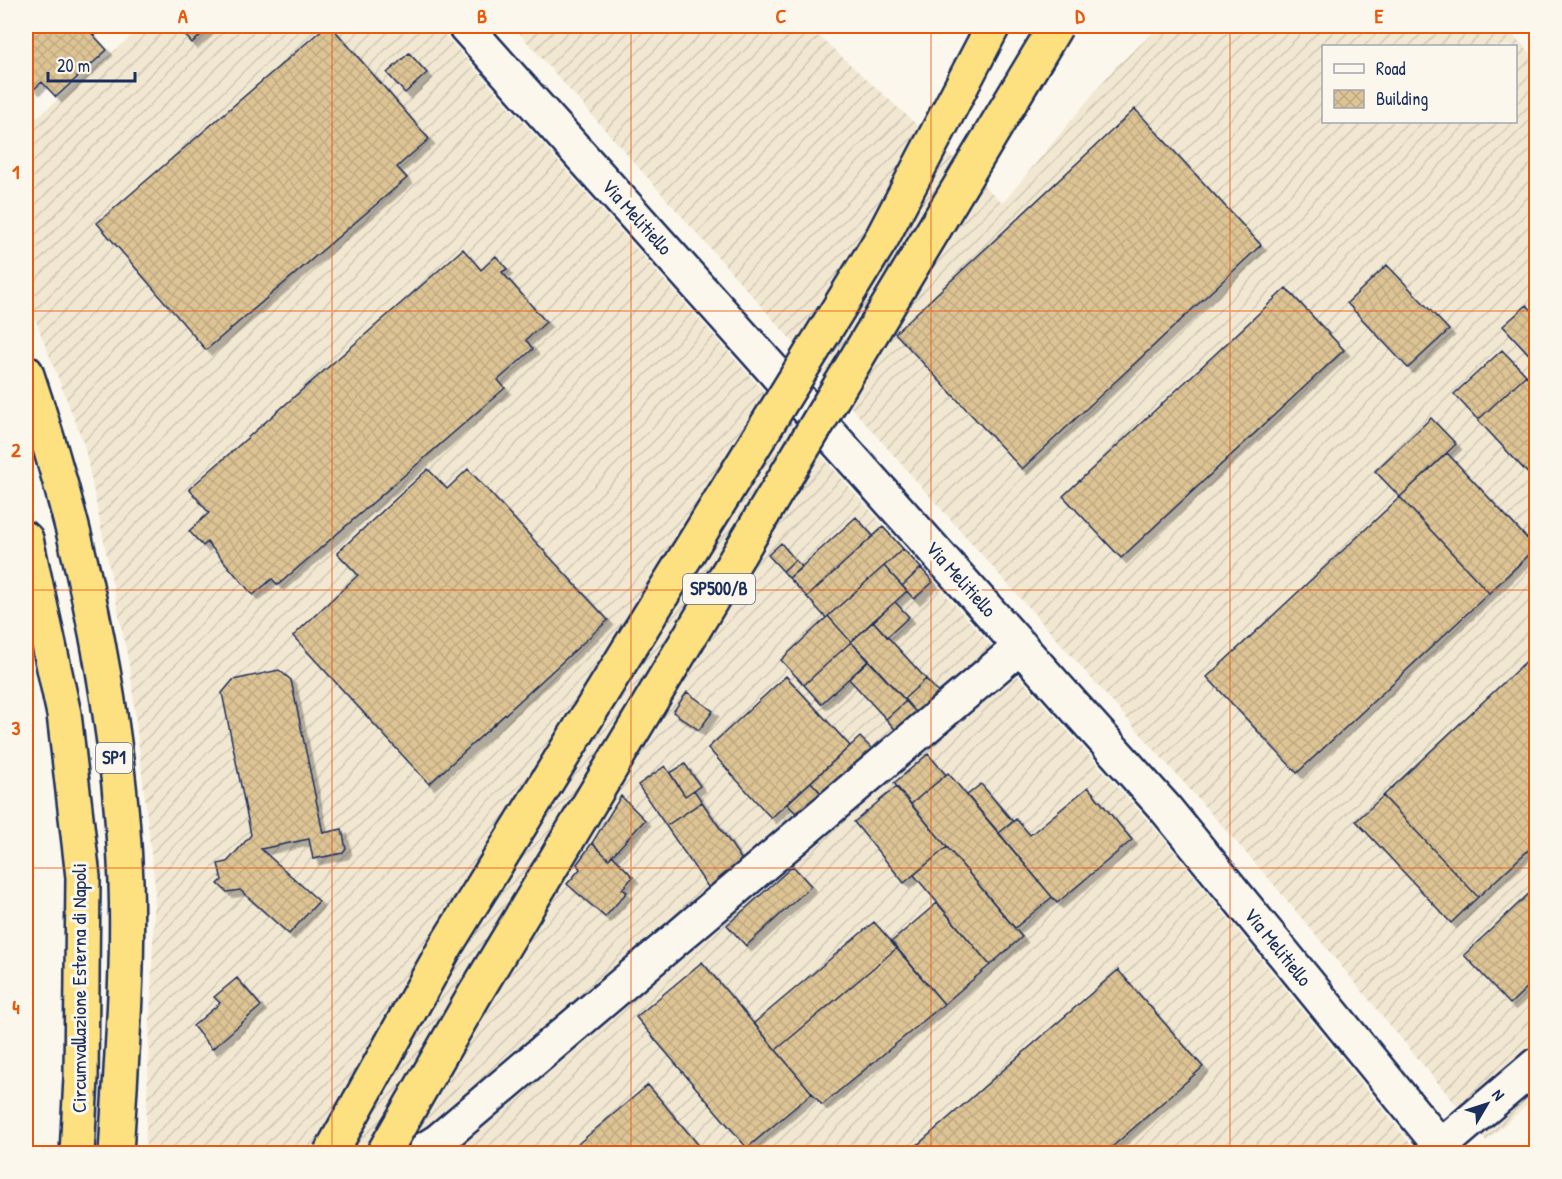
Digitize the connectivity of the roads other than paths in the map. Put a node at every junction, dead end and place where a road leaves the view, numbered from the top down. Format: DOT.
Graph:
graph roads {
  1 [pos="465,26"];
  2 [pos="993,26"];
  3 [pos="1056,26"];
  4 [pos="26,372"];
  5 [pos="26,539"];
  6 [pos="1021,646"];
  7 [pos="1536,1065"];
  8 [pos="1444,1150"];
  9 [pos="76,1154"];
  10 [pos="116,1154"];
  11 [pos="330,1154"];
  12 [pos="383,1154"];
  13 [pos="417,1154"];
  1 -- 6 [label="street, Via Melitiello"];
  2 -- 11 [label="highway, SP500/B, bridge"];
  3 -- 12 [label="highway, SP500/B, bridge"];
  4 -- 10 [label="highway, Circumvallazione Esterna di Napoli / SP1"];
  5 -- 9 [label="highway, Circumvallazione Esterna di Napoli / SP1"];
  6 -- 8 [label="street, Via Melitiello"];
  6 -- 13 [label="street"];
  7 -- 8 [label="street, Via Melitiello"];
}
